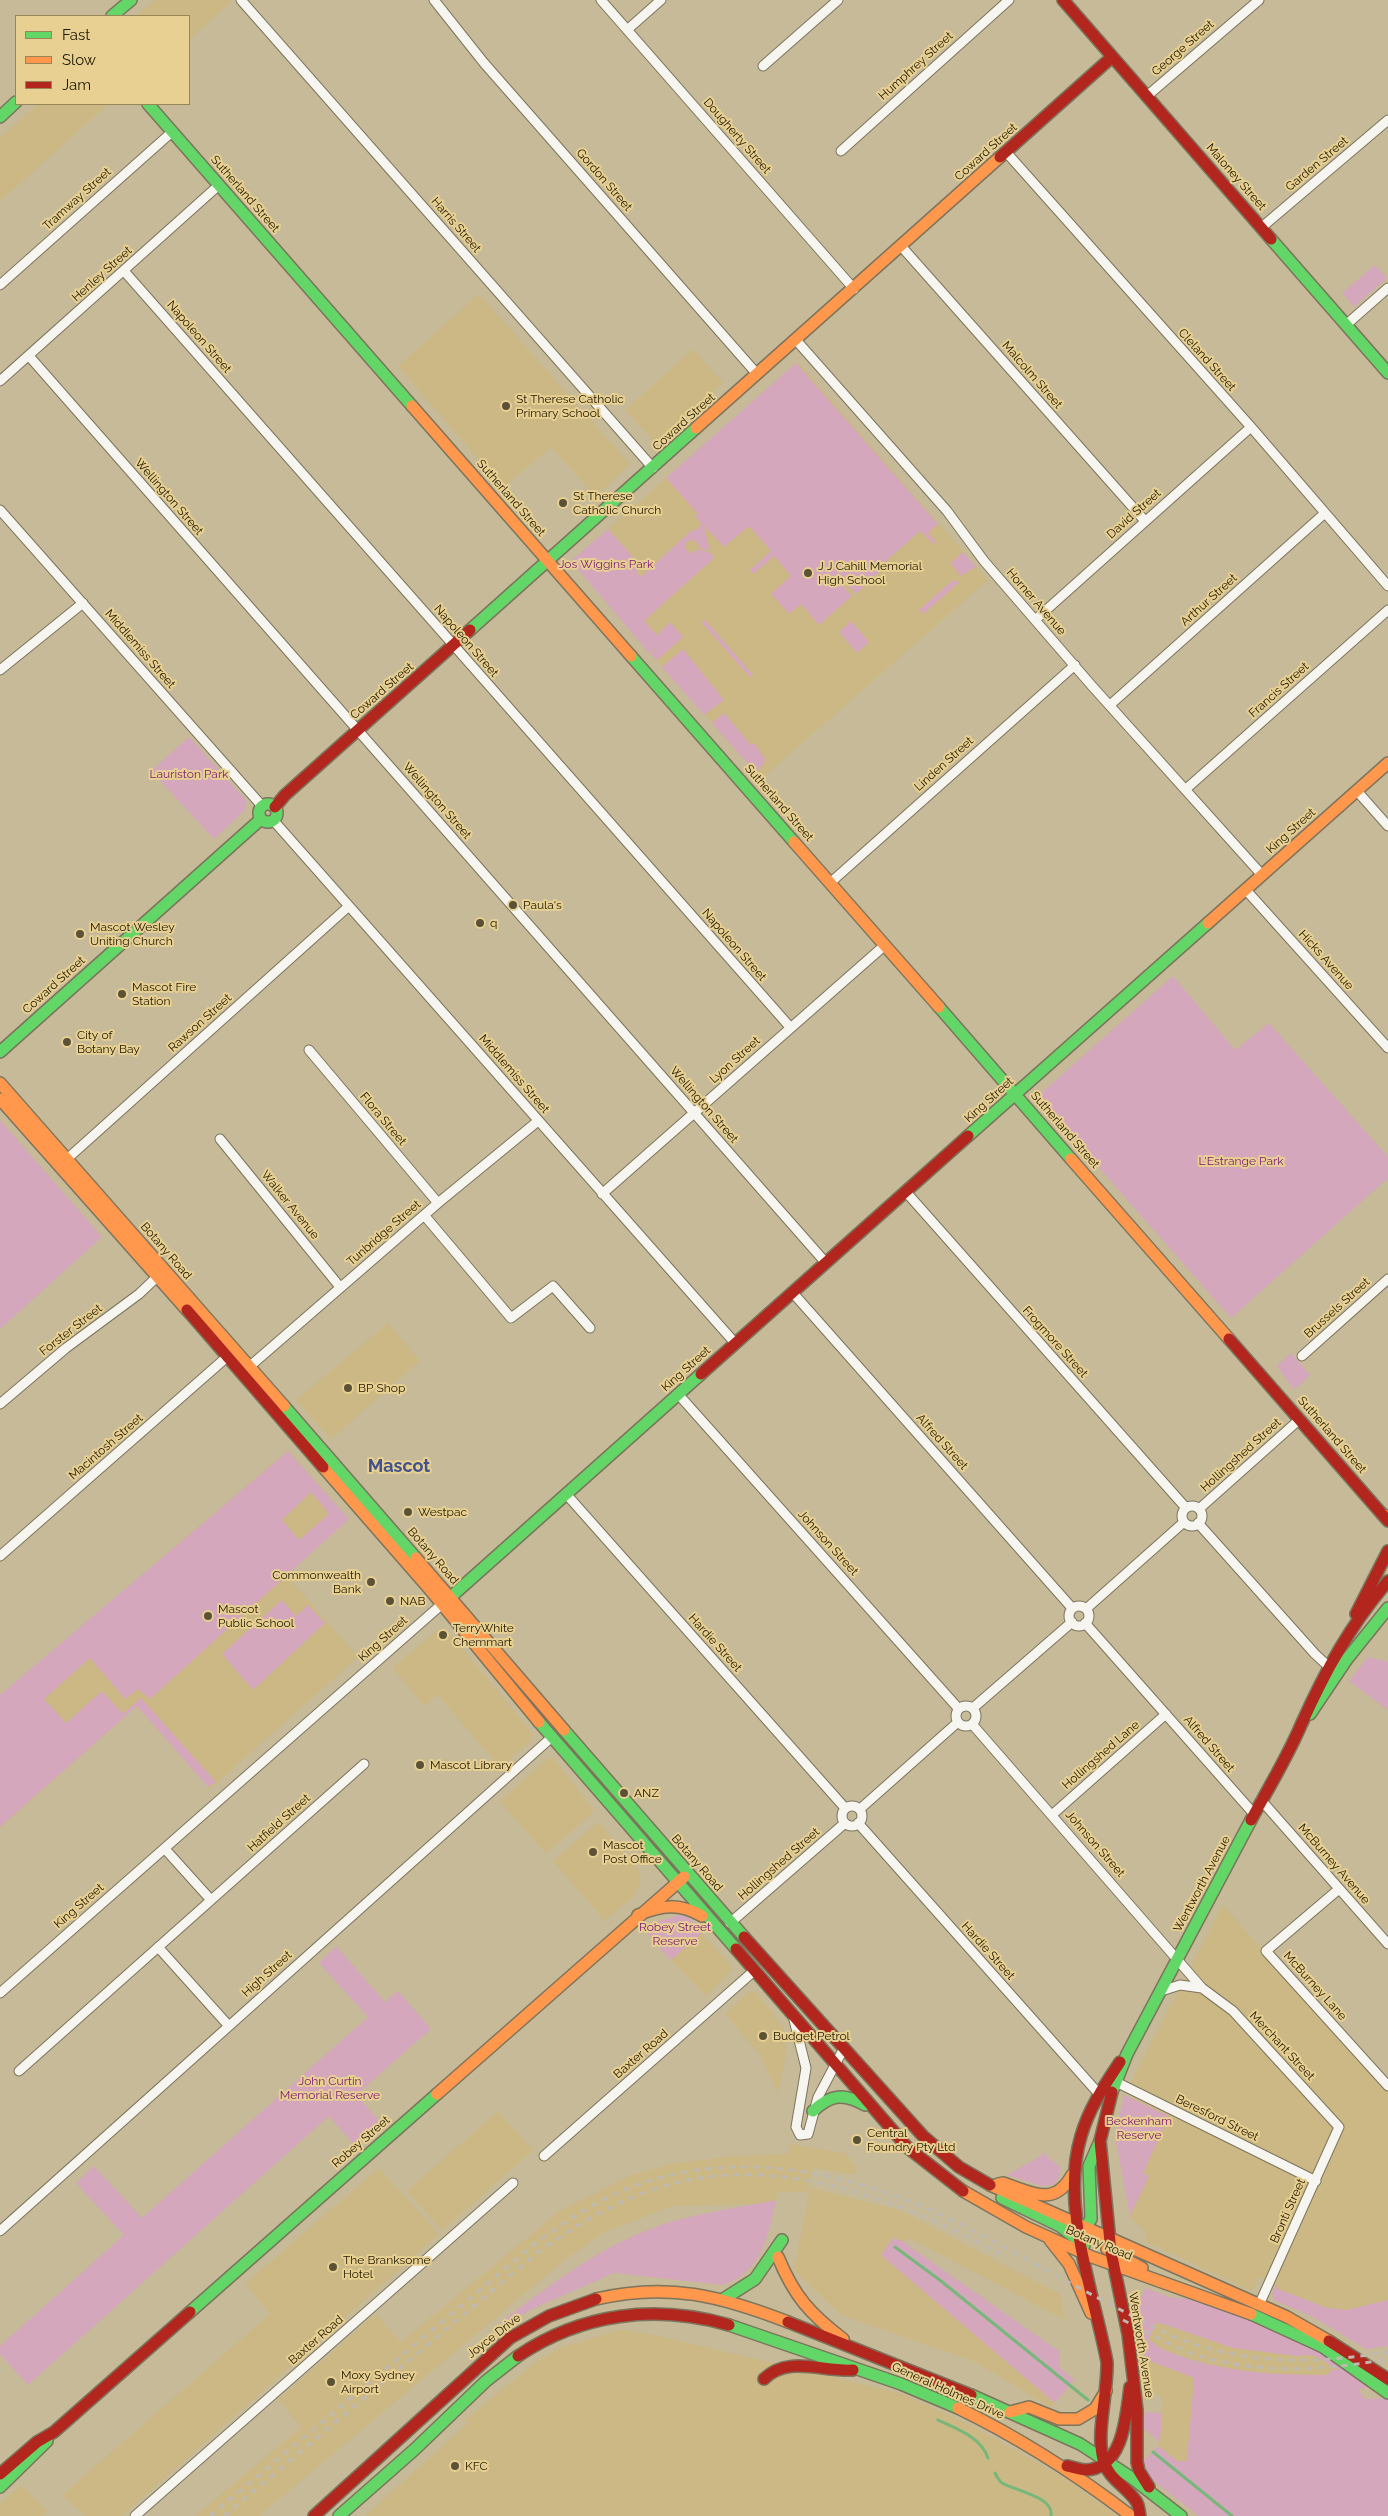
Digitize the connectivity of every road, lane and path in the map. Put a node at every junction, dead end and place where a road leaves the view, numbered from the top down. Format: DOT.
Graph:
graph roads {
  1 [pos="131,0"];
  2 [pos="241,0"];
  3 [pos="434,0"];
  4 [pos="601,0"];
  5 [pos="662,0"];
  6 [pos="838,0"];
  7 [pos="1009,0"];
  8 [pos="1259,0"];
  9 [pos="1066,1"];
  10 [pos="113,15"];
  11 [pos="627,30"];
  12 [pos="1112,57"];
  13 [pos="763,66"];
  14 [pos="1147,96"];
  15 [pos="15,103"];
  16 [pos="149,105"];
  17 [pos="0,117"];
  18 [pos="1388,120"];
  19 [pos="172,132"];
  20 [pos="841,151"];
  21 [pos="1006,152"];
  22 [pos="219,185"];
  23 [pos="1262,227"];
  24 [pos="902,246"];
  25 [pos="124,271"];
  26 [pos="0,286"];
  27 [pos="1388,288"];
  28 [pos="854,289"];
  29 [pos="1347,324"];
  30 [pos="796,340"];
  31 [pos="29,356"];
  32 [pos="1388,373"];
  33 [pos="757,374"];
  34 [pos="0,381"];
  35 [pos="1251,427"];
  36 [pos="653,468"];
  37 [pos="0,510"];
  38 [pos="1325,514"];
  39 [pos="1145,521"];
  40 [pos="548,561"];
  41 [pos="1388,586"];
  42 [pos="82,603"];
  43 [pos="1388,610"];
  44 [pos="1035,620"];
  45 [pos="454,646"];
  46 [pos="1075,665"];
  47 [pos="0,670"];
  48 [pos="1110,705"];
  49 [pos="358,730"];
  50 [pos="1388,763"];
  51 [pos="1186,789"];
  52 [pos="1357,791"];
  53 [pos="262,806"];
  54 [pos="275,808"];
  55 [pos="261,819"];
  56 [pos="274,820"];
  57 [pos="1388,826"];
  58 [pos="1262,875"];
  59 [pos="830,882"];
  60 [pos="1246,890"];
  61 [pos="349,906"];
  62 [pos="885,946"];
  63 [pos="790,1027"];
  64 [pos="1388,1048"];
  65 [pos="309,1050"];
  66 [pos="0,1052"];
  67 [pos="0,1083"];
  68 [pos="1016,1094"];
  69 [pos="0,1099"];
  70 [pos="694,1113"];
  71 [pos="538,1121"];
  72 [pos="220,1139"];
  73 [pos="67,1159"];
  74 [pos="906,1192"];
  75 [pos="602,1194"];
  76 [pos="438,1203"];
  77 [pos="424,1215"];
  78 [pos="826,1263"];
  79 [pos="158,1276"];
  80 [pos="1388,1279"];
  81 [pos="340,1288"];
  82 [pos="793,1293"];
  83 [pos="590,1328"];
  84 [pos="735,1344"];
  85 [pos="228,1356"];
  86 [pos="1302,1356"];
  87 [pos="249,1367"];
  88 [pos="678,1394"];
  89 [pos="0,1404"];
  90 [pos="1300,1419"];
  91 [pos="567,1495"];
  92 [pos="1186,1508"];
  93 [pos="1199,1510"];
  94 [pos="1386,1517"];
  95 [pos="1184,1522"];
  96 [pos="1198,1523"];
  97 [pos="1388,1551"];
  98 [pos="0,1556"];
  99 [pos="1388,1581"];
  100 [pos="451,1597"];
  101 [pos="442,1606"];
  102 [pos="1072,1608"];
  103 [pos="1388,1608"];
  104 [pos="1086,1609"];
  105 [pos="1072,1622"];
  106 [pos="1085,1623"];
  107 [pos="1348,1633"];
  108 [pos="1328,1666"];
  109 [pos="958,1708"];
  110 [pos="973,1708"];
  111 [pos="1166,1714"];
  112 [pos="958,1722"];
  113 [pos="972,1724"];
  114 [pos="1301,1726"];
  115 [pos="552,1737"];
  116 [pos="364,1764"];
  117 [pos="1261,1800"];
  118 [pos="845,1808"];
  119 [pos="860,1809"];
  120 [pos="1053,1814"];
  121 [pos="1254,1814"];
  122 [pos="844,1823"];
  123 [pos="858,1824"];
  124 [pos="166,1849"];
  125 [pos="687,1874"];
  126 [pos="677,1883"];
  127 [pos="1339,1889"];
  128 [pos="211,1900"];
  129 [pos="638,1915"];
  130 [pos="730,1923"];
  131 [pos="720,1930"];
  132 [pos="1388,1944"];
  133 [pos="158,1947"];
  134 [pos="1178,1959"];
  135 [pos="755,1970"];
  136 [pos="1202,1988"];
  137 [pos="1161,1991"];
  138 [pos="0,1994"];
  139 [pos="792,2015"];
  140 [pos="228,2026"];
  141 [pos="844,2048"];
  142 [pos="835,2064"];
  143 [pos="19,2071"];
  144 [pos="1112,2080"];
  145 [pos="1388,2086"];
  146 [pos="1099,2094"];
  147 [pos="871,2108"];
  148 [pos="813,2111"];
  149 [pos="1339,2127"];
  150 [pos="1100,2141"];
  151 [pos="544,2156"];
  152 [pos="1073,2173"];
  153 [pos="1316,2181"];
  154 [pos="514,2183"];
  155 [pos="986,2183"];
  156 [pos="1036,2230"];
  157 [pos="0,2231"];
  158 [pos="1049,2236"];
  159 [pos="1081,2236"];
  160 [pos="1110,2238"];
  161 [pos="782,2240"];
  162 [pos="1111,2252"];
  163 [pos="778,2257"];
  164 [pos="1096,2258"];
  165 [pos="1114,2266"];
  166 [pos="1174,2287"];
  167 [pos="1120,2298"];
  168 [pos="722,2300"];
  169 [pos="740,2305"];
  170 [pos="1259,2305"];
  171 [pos="1102,2338"];
  172 [pos="856,2348"];
  173 [pos="859,2370"];
  174 [pos="1132,2374"];
  175 [pos="764,2379"];
  176 [pos="1388,2379"];
  177 [pos="1108,2384"];
  178 [pos="1388,2393"];
  179 [pos="1010,2412"];
  180 [pos="54,2432"];
  181 [pos="1105,2462"];
  182 [pos="1057,2463"];
  183 [pos="0,2474"];
  184 [pos="0,2487"];
  185 [pos="1151,2491"];
  186 [pos="135,2516"];
  187 [pos="314,2516"];
  188 [pos="340,2516"];
  189 [pos="1131,2516"];
  190 [pos="1140,2516"];
  191 [pos="1181,2516"];
  1 -- 10 [label="main road"];
  2 -- 36 [label="street, Harris Street"];
  3 -- 33 [label="street, Gordon Street"];
  4 -- 11 [label="street, Dougherty Street"];
  5 -- 11 [label="street"];
  6 -- 13 [label="street"];
  7 -- 20 [label="street, Humphrey Street"];
  8 -- 14 [label="street, George Street"];
  9 -- 12 [label="main road, Maloney Street"];
  11 -- 28 [label="street, Dougherty Street"];
  12 -- 14 [label="main road, Maloney Street"];
  12 -- 21 [label="main road, Coward Street"];
  14 -- 23 [label="main road, Maloney Street"];
  15 -- 17 [label="main road"];
  16 -- 19 [label="main road, Sutherland Street"];
  18 -- 23 [label="street, Garden Street"];
  19 -- 22 [label="main road, Sutherland Street"];
  19 -- 26 [label="street, Tramway Street"];
  21 -- 24 [label="main road, Coward Street"];
  21 -- 35 [label="street, Cleland Street"];
  22 -- 25 [label="street, Henley Street"];
  22 -- 40 [label="main road, Sutherland Street"];
  23 -- 29 [label="main road, Maloney Street"];
  24 -- 28 [label="main road, Coward Street"];
  24 -- 39 [label="street, Malcolm Street"];
  25 -- 31 [label="street, Henley Street"];
  25 -- 45 [label="street, Napoleon Street"];
  27 -- 29 [label="street"];
  28 -- 30 [label="main road, Coward Street"];
  29 -- 32 [label="main road, Maloney Street"];
  30 -- 33 [label="main road, Coward Street"];
  30 -- 44 [label="street, Horner Avenue"];
  31 -- 34 [label="street, Henley Street"];
  31 -- 49 [label="street, Wellington Street"];
  33 -- 36 [label="main road, Coward Street"];
  35 -- 38 [label="street, Cleland Street"];
  35 -- 39 [label="street, David Street"];
  36 -- 40 [label="main road, Coward Street"];
  37 -- 42 [label="street, Middlemiss Street"];
  38 -- 41 [label="street, Cleland Street"];
  38 -- 48 [label="street, Arthur Street"];
  39 -- 44 [label="street, David Street"];
  40 -- 45 [label="main road, Coward Street"];
  40 -- 59 [label="main road, Sutherland Street"];
  42 -- 47 [label="street"];
  42 -- 53 [label="street, Middlemiss Street"];
  43 -- 51 [label="street, Francis Street"];
  44 -- 46 [label="street, Horner Avenue"];
  45 -- 49 [label="main road, Coward Street"];
  45 -- 63 [label="street, Napoleon Street"];
  46 -- 48 [label="street, Horner Avenue"];
  46 -- 59 [label="street, Linden Street"];
  48 -- 51 [label="street, Horner Avenue"];
  49 -- 54 [label="main road, Coward Street"];
  49 -- 70 [label="street, Wellington Street"];
  50 -- 52 [label="main road, King Street"];
  51 -- 58 [label="street, Horner Avenue"];
  52 -- 57 [label="street"];
  52 -- 58 [label="main road, King Street"];
  53 -- 54 [label="main road"];
  53 -- 55 [label="main road"];
  54 -- 56 [label="main road"];
  55 -- 56 [label="main road"];
  55 -- 66 [label="main road, Coward Street"];
  56 -- 61 [label="street, Middlemiss Street"];
  58 -- 60 [label="main road, King Street"];
  59 -- 62 [label="main road, Sutherland Street"];
  60 -- 64 [label="street, Hicks Avenue"];
  60 -- 68 [label="main road, King Street"];
  61 -- 71 [label="street, Middlemiss Street"];
  61 -- 73 [label="street, Rawson Street"];
  62 -- 63 [label="street, Lyon Street"];
  62 -- 68 [label="main road, Sutherland Street"];
  63 -- 70 [label="street, Lyon Street"];
  65 -- 76 [label="street, Flora Street"];
  67 -- 73 [label="main road, Botany Road"];
  68 -- 74 [label="main road, King Street"];
  68 -- 90 [label="main road, Sutherland Street"];
  69 -- 79 [label="main road, Botany Road"];
  70 -- 75 [label="street, Lyon Street"];
  70 -- 78 [label="street, Wellington Street"];
  71 -- 75 [label="street, Middlemiss Street"];
  71 -- 76 [label="street, Tunbridge Street"];
  72 -- 81 [label="street, Walker Avenue"];
  73 -- 87 [label="main road, Botany Road"];
  74 -- 78 [label="main road, King Street"];
  74 -- 92 [label="street, Frogmore Street"];
  75 -- 84 [label="street, Middlemiss Street"];
  76 -- 77 [label="street, Tunbridge Street"];
  77 -- 81 [label="street, Tunbridge Street"];
  77 -- 83 [label="street"];
  78 -- 82 [label="main road, King Street"];
  79 -- 85 [label="main road, Botany Road"];
  79 -- 89 [label="street, Forster Street"];
  80 -- 86 [label="street, Brussels Street"];
  81 -- 87 [label="street, Tunbridge Street"];
  82 -- 84 [label="main road, King Street"];
  82 -- 102 [label="street, Alfred Street"];
  84 -- 88 [label="main road, King Street"];
  85 -- 98 [label="street, Macintosh Street"];
  85 -- 101 [label="main road, Botany Road"];
  87 -- 100 [label="main road, Botany Road"];
  88 -- 91 [label="main road, King Street"];
  88 -- 109 [label="street, Johnson Street"];
  90 -- 93 [label="street, Hollingshed Street"];
  90 -- 94 [label="main road, Sutherland Street"];
  91 -- 100 [label="main road, King Street"];
  91 -- 118 [label="street, Hardie Street"];
  92 -- 93 [label="street"];
  92 -- 95 [label="street"];
  93 -- 96 [label="street"];
  95 -- 96 [label="street"];
  95 -- 104 [label="street"];
  96 -- 108 [label="street"];
  97 -- 107 [label="main road"];
  99 -- 107 [label="main road, Wentworth Avenue"];
  100 -- 101 [label="main road, King Street"];
  100 -- 125 [label="main road, Botany Road"];
  101 -- 115 [label="main road, Botany Road"];
  101 -- 124 [label="street, King Street"];
  102 -- 104 [label="street"];
  102 -- 105 [label="street"];
  103 -- 114 [label="main road, Wentworth Avenue"];
  104 -- 106 [label="street"];
  105 -- 106 [label="street"];
  105 -- 110 [label="street"];
  106 -- 111 [label="street, Alfred Street"];
  107 -- 108 [label="main road, Wentworth Avenue"];
  108 -- 114 [label="main road, Wentworth Avenue"];
  109 -- 110 [label="street"];
  109 -- 112 [label="street"];
  110 -- 113 [label="street"];
  111 -- 120 [label="street, Hollingshed Lane"];
  111 -- 121 [label="street, Alfred Street"];
  112 -- 113 [label="street"];
  112 -- 119 [label="street"];
  113 -- 120 [label="street, Johnson Street"];
  114 -- 117 [label="main road, Wentworth Avenue"];
  115 -- 126 [label="main road, Botany Road"];
  115 -- 140 [label="street, High Street"];
  116 -- 128 [label="street, Hatfield Street"];
  117 -- 121 [label="main road, Wentworth Avenue"];
  117 -- 127 [label="street, McBurney Avenue"];
  118 -- 119 [label="street"];
  118 -- 122 [label="street"];
  119 -- 123 [label="street"];
  120 -- 134 [label="street, Johnson Street"];
  121 -- 134 [label="main road, Wentworth Avenue"];
  122 -- 123 [label="street"];
  122 -- 130 [label="street, Hollingshed Street"];
  123 -- 146 [label="street, Hardie Street"];
  124 -- 128 [label="street"];
  124 -- 138 [label="street, King Street"];
  125 -- 126 [label="main road, Robey Street"];
  125 -- 130 [label="main road, Botany Road"];
  126 -- 129 [label="main road, Robey Street"];
  126 -- 131 [label="main road, Botany Road"];
  127 -- 132 [label="street, McBurney Avenue"];
  127 -- 145 [label="street, McBurney Lane"];
  128 -- 133 [label="street, Hatfield Street"];
  129 -- 131 [label="main road"];
  129 -- 180 [label="main road, Robey Street"];
  130 -- 141 [label="main road, Botany Road"];
  131 -- 135 [label="main road, Botany Road"];
  133 -- 140 [label="street"];
  133 -- 143 [label="street, Hatfield Street"];
  134 -- 136 [label="street, Merchant Street"];
  134 -- 137 [label="main road, Wentworth Avenue"];
  135 -- 139 [label="main road, Botany Road"];
  135 -- 151 [label="street, Baxter Road"];
  136 -- 137 [label="street"];
  136 -- 149 [label="street, Merchant Street"];
  137 -- 144 [label="main road, Wentworth Avenue"];
  139 -- 142 [label="main road, Botany Road"];
  139 -- 148 [label="street"];
  140 -- 157 [label="street, High Street"];
  141 -- 142 [label="street"];
  141 -- 155 [label="main road, Botany Road"];
  142 -- 147 [label="main road, Botany Road"];
  142 -- 148 [label="street"];
  144 -- 146 [label="main road, Wentworth Avenue"];
  144 -- 150 [label="main road, Wentworth Avenue"];
  144 -- 153 [label="street, Beresford Street"];
  146 -- 152 [label="main road, Wentworth Avenue"];
  147 -- 148 [label="main road"];
  147 -- 156 [label="main road, Botany Road"];
  149 -- 153 [label="street, Bronti Street"];
  150 -- 159 [label="main road"];
  150 -- 160 [label="main road, Wentworth Avenue"];
  152 -- 155 [label="main road"];
  152 -- 159 [label="main road, Wentworth Avenue"];
  153 -- 170 [label="street, Bronti Street"];
  154 -- 186 [label="street, Baxter Road"];
  155 -- 159 [label="main road, Botany Road"];
  156 -- 158 [label="main road, Botany Road"];
  156 -- 171 [label="main road"];
  158 -- 159 [label="main road, Botany Road"];
  158 -- 159 [label="main road"];
  159 -- 160 [label="main road, Botany Road"];
  159 -- 162 [label="main road"];
  159 -- 164 [label="main road, Botany Road"];
  159 -- 171 [label="main road, Wentworth Avenue"];
  160 -- 162 [label="main road, Wentworth Avenue"];
  160 -- 170 [label="main road, Botany Road"];
  161 -- 168 [label="main road"];
  162 -- 165 [label="main road, Wentworth Avenue"];
  162 -- 166 [label="main road"];
  163 -- 172 [label="main road"];
  164 -- 165 [label="main road, Botany Road"];
  164 -- 167 [label="main road"];
  165 -- 166 [label="main road, Botany Road"];
  165 -- 167 [label="main road, Wentworth Avenue"];
  166 -- 178 [label="main road, Botany Road"];
  167 -- 174 [label="main road, Wentworth Avenue"];
  168 -- 169 [label="main road, Joyce Drive"];
  168 -- 187 [label="main road, Joyce Drive"];
  169 -- 172 [label="main road, General Holmes Drive"];
  170 -- 176 [label="main road, Botany Road"];
  171 -- 177 [label="main road, Wentworth Avenue"];
  172 -- 179 [label="main road, General Holmes Drive"];
  173 -- 175 [label="main road"];
  173 -- 182 [label="main road, General Holmes Drive"];
  173 -- 188 [label="main road, General Holmes Drive"];
  174 -- 181 [label="main road"];
  174 -- 185 [label="main road, Wentworth Avenue"];
  177 -- 179 [label="main road"];
  177 -- 181 [label="main road, Wentworth Avenue"];
  179 -- 181 [label="main road, General Holmes Drive"];
  180 -- 183 [label="main road, Robey Street"];
  180 -- 184 [label="main road, Robey Street"];
  181 -- 182 [label="main road"];
  181 -- 185 [label="main road, General Holmes Drive"];
  181 -- 190 [label="main road, General Holmes Drive"];
  182 -- 189 [label="main road, General Holmes Drive"];
  185 -- 191 [label="main road, General Holmes Drive"];
}
